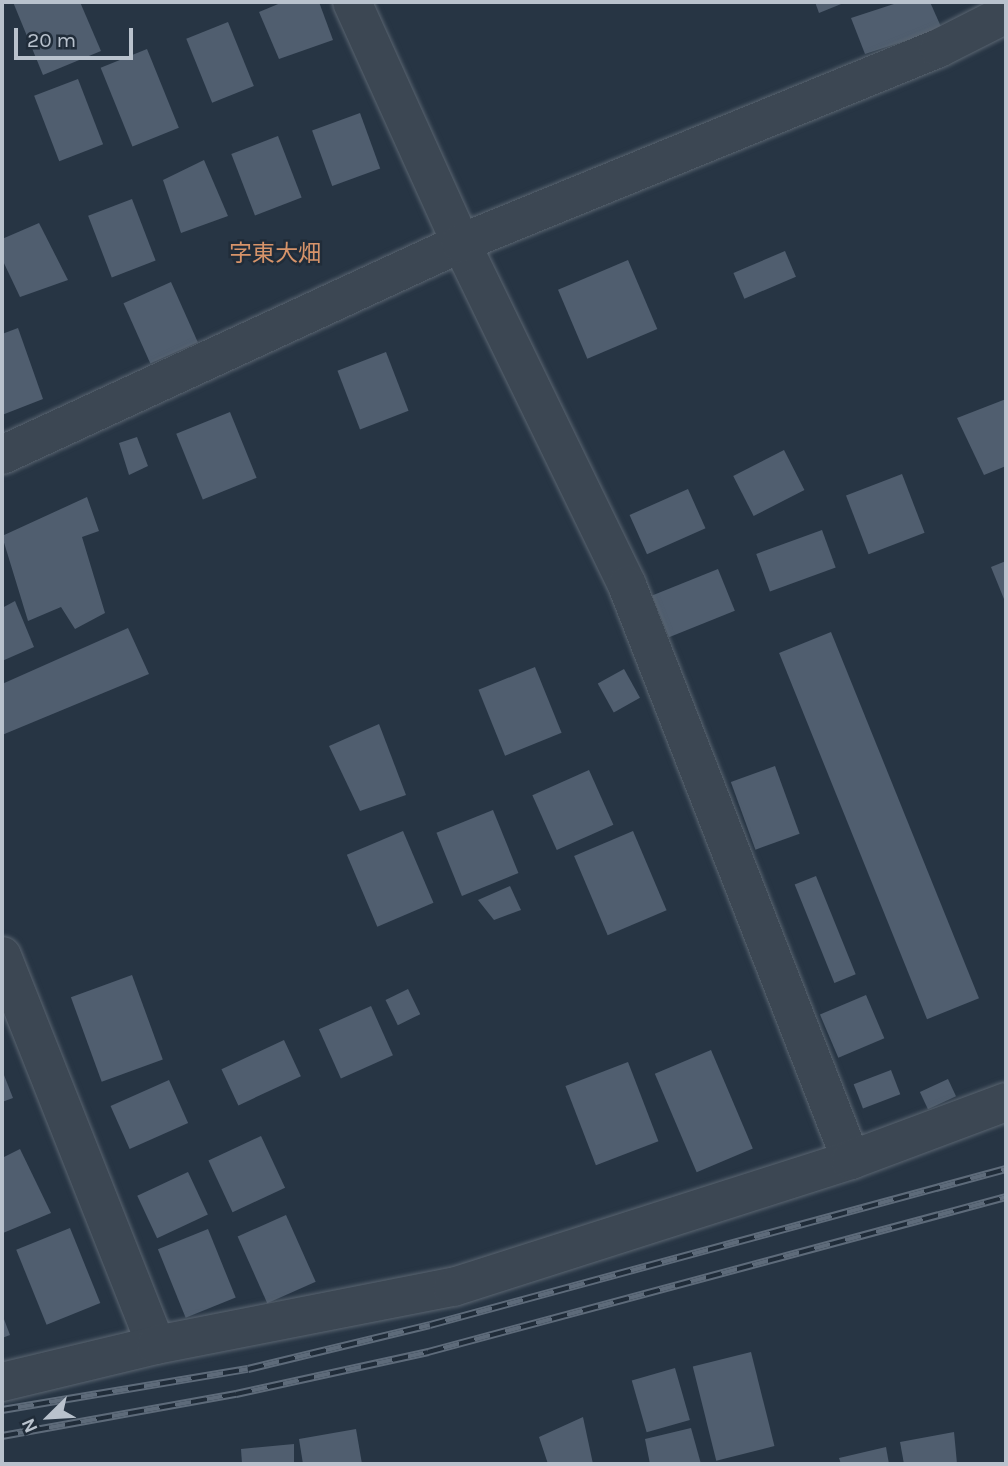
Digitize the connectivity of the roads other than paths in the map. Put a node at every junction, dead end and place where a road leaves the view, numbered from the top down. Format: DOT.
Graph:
graph roads {
  1 [pos="352,2"];
  2 [pos="1006,14"];
  3 [pos="461,243"];
  4 [pos="2,455"];
  5 [pos="2,956"];
  6 [pos="1006,1102"];
  7 [pos="851,1160"];
  8 [pos="156,1345"];
  9 [pos="2,1382"];
  1 -- 3 [label="street"];
  2 -- 3 [label="street"];
  3 -- 4 [label="street"];
  3 -- 7 [label="street"];
  5 -- 8 [label="street"];
  6 -- 7 [label="street"];
  7 -- 8 [label="street"];
  8 -- 9 [label="street"];
}
